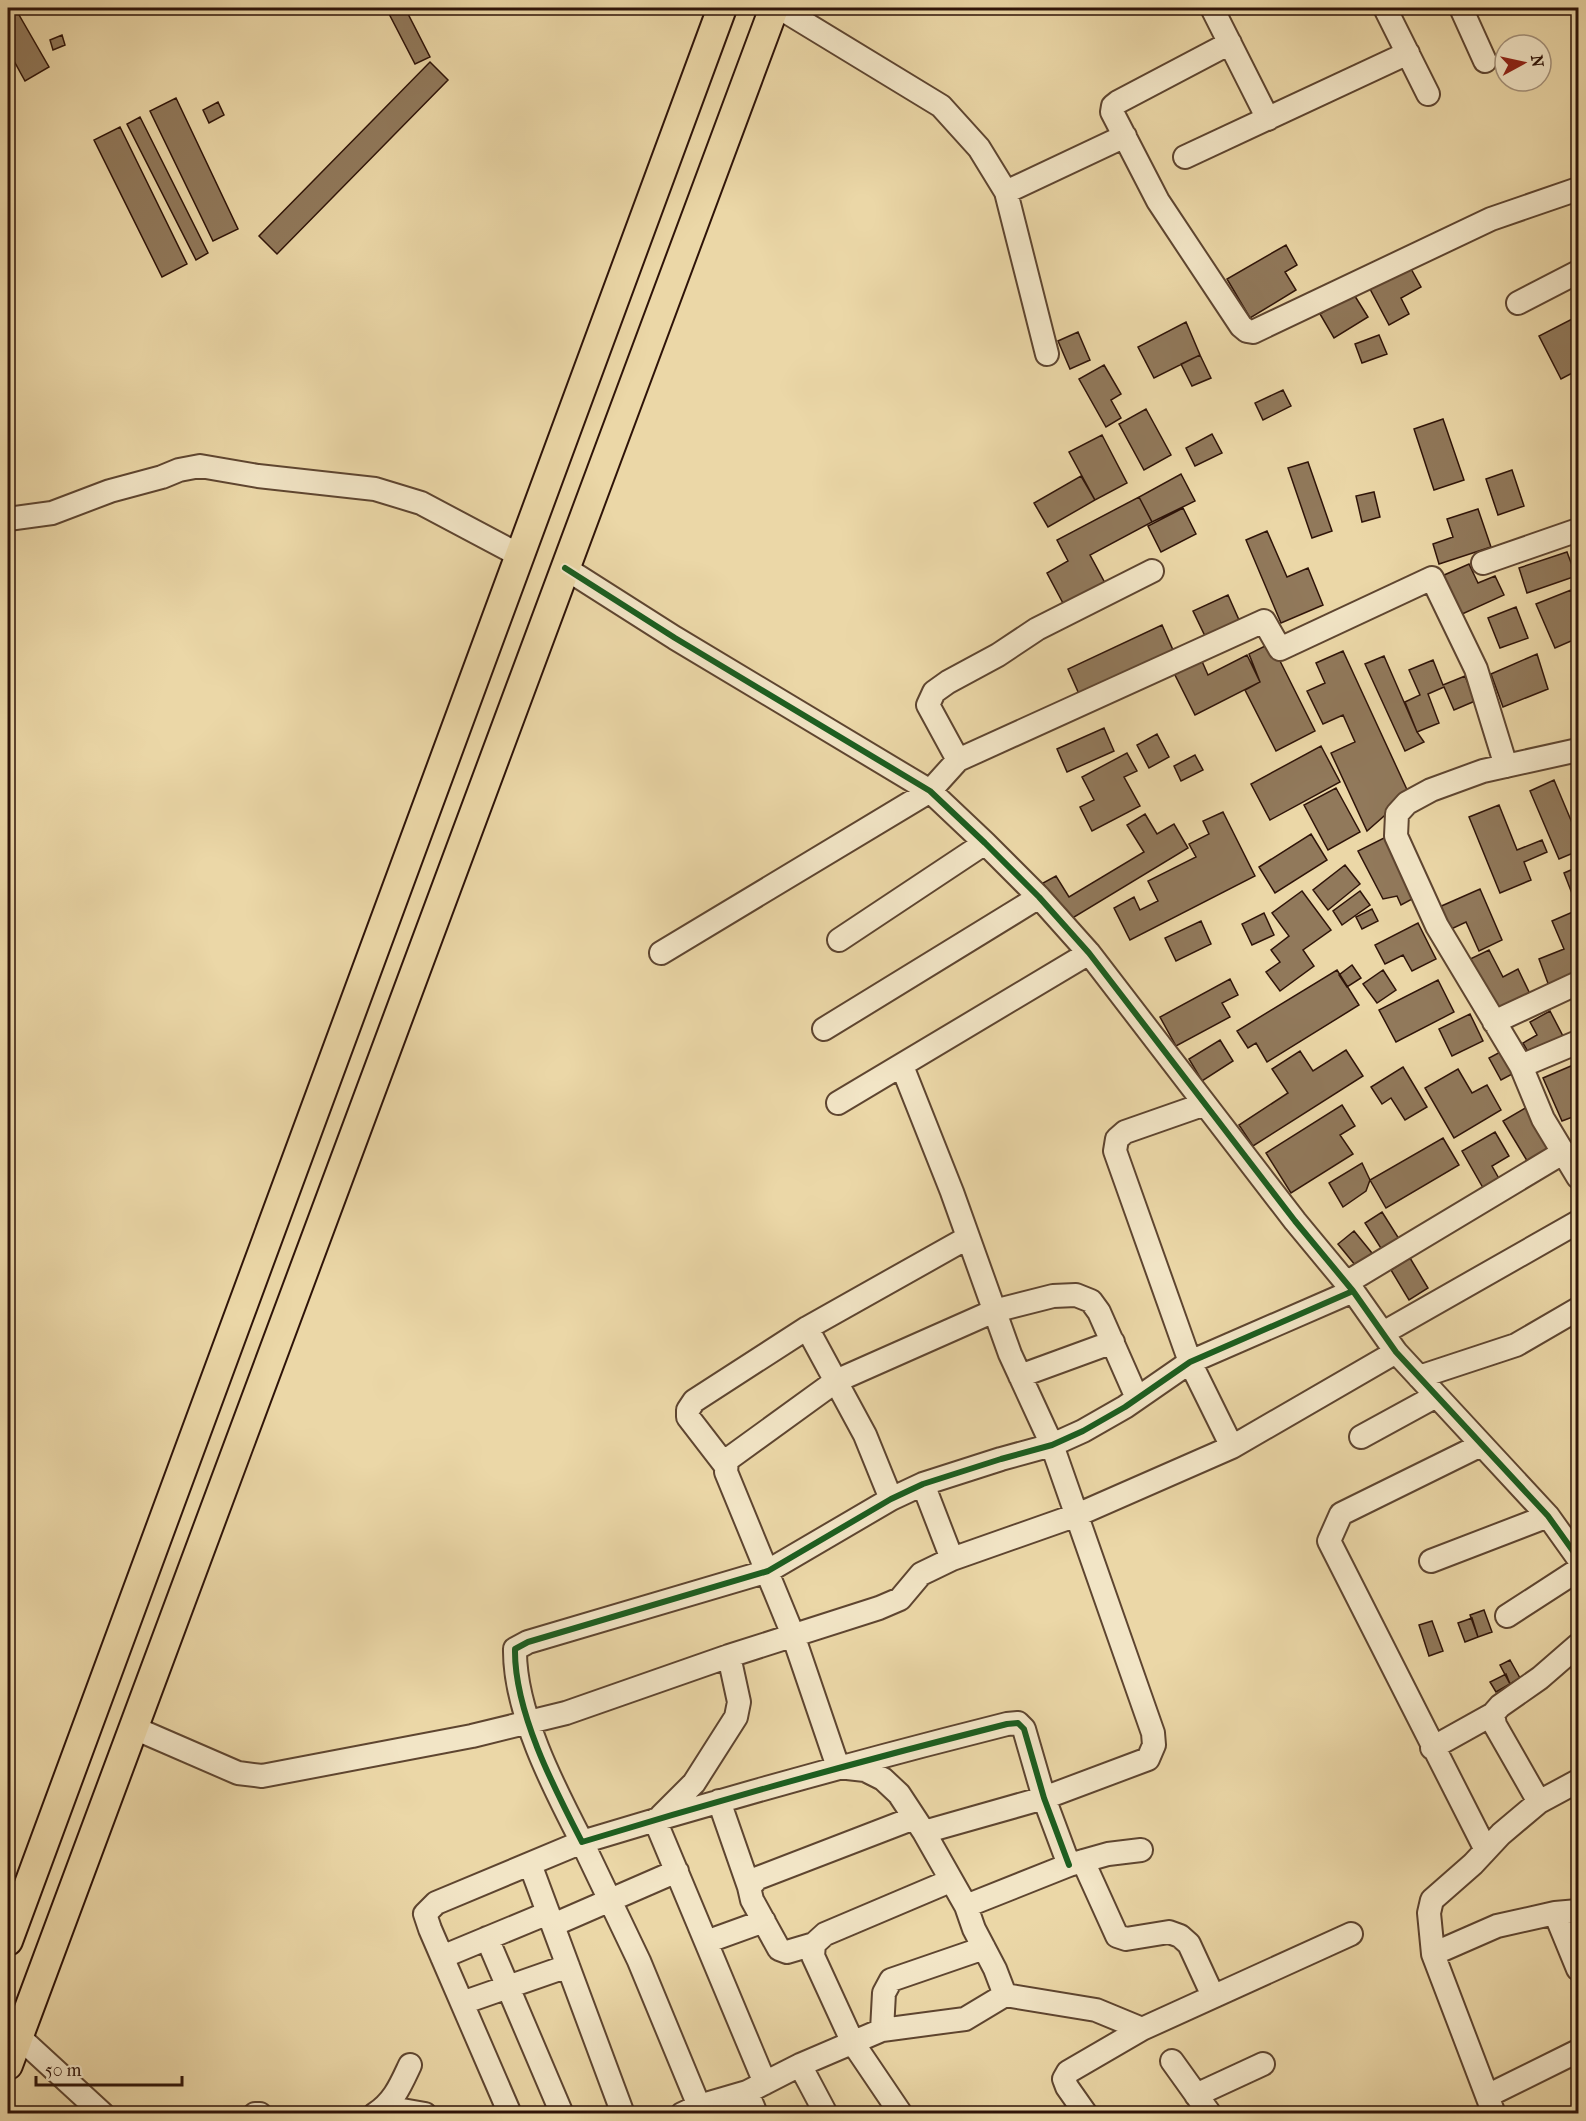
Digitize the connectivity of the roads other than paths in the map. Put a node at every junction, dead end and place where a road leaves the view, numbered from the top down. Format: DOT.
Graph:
graph roads {
  1 [pos="722,8"];
  2 [pos="774,8"];
  3 [pos="780,8"];
  4 [pos="1212,8"];
  5 [pos="1385,8"];
  6 [pos="1461,8"];
  7 [pos="1230,44"];
  8 [pos="1408,53"];
  9 [pos="1485,61"];
  10 [pos="1428,94"];
  11 [pos="1268,119"];
  12 [pos="1125,136"];
  13 [pos="1185,158"];
  14 [pos="1578,189"];
  15 [pos="1006,192"];
  16 [pos="1578,272"];
  17 [pos="1518,303"];
  18 [pos="1047,354"];
  19 [pos="8,519"];
  20 [pos="1578,530"];
  21 [pos="519,555"];
  22 [pos="1483,563"];
  23 [pos="565,568"];
  24 [pos="1152,571"];
  25 [pos="1578,750"];
  26 [pos="958,760"];
  27 [pos="1506,766"];
  28 [pos="930,791"];
  29 [pos="985,843"];
  30 [pos="1039,897"];
  31 [pos="839,940"];
  32 [pos="661,953"];
  33 [pos="1089,953"];
  34 [pos="1578,983"];
  35 [pos="1494,1022"];
  36 [pos="824,1029"];
  37 [pos="1578,1042"];
  38 [pos="902,1066"];
  39 [pos="1521,1066"];
  40 [pos="838,1103"];
  41 [pos="1205,1104"];
  42 [pos="1564,1152"];
  43 [pos="1578,1177"];
  44 [pos="1578,1222"];
  45 [pos="967,1238"];
  46 [pos="1349,1287"];
  47 [pos="1578,1309"];
  48 [pos="994,1311"];
  49 [pos="807,1328"];
  50 [pos="1383,1333"];
  51 [pos="1113,1342"];
  52 [pos="1396,1352"];
  53 [pos="1190,1362"];
  54 [pos="1020,1376"];
  55 [pos="1419,1377"];
  56 [pos="836,1380"];
  57 [pos="1436,1396"];
  58 [pos="1137,1398"];
  59 [pos="1361,1437"];
  60 [pos="1052,1445"];
  61 [pos="1482,1445"];
  62 [pos="1232,1447"];
  63 [pos="725,1465"];
  64 [pos="923,1484"];
  65 [pos="891,1499"];
  66 [pos="1077,1515"];
  67 [pos="1548,1516"];
  68 [pos="1332,1517"];
  69 [pos="1578,1558"];
  70 [pos="952,1559"];
  71 [pos="1431,1561"];
  72 [pos="1578,1570"];
  73 [pos="768,1571"];
  74 [pos="1506,1617"];
  75 [pos="793,1635"];
  76 [pos="1578,1645"];
  77 [pos="729,1656"];
  78 [pos="1493,1714"];
  79 [pos="528,1722"];
  80 [pos="132,1727"];
  81 [pos="1432,1748"];
  82 [pos="838,1767"];
  83 [pos="1578,1781"];
  84 [pos="1044,1798"];
  85 [pos="718,1802"];
  86 [pos="1539,1802"];
  87 [pos="657,1819"];
  88 [pos="919,1825"];
  89 [pos="582,1842"];
  90 [pos="1141,1850"];
  91 [pos="1486,1850"];
  92 [pos="38,1858"];
  93 [pos="1076,1863"];
  94 [pos="530,1864"];
  95 [pos="677,1871"];
  96 [pos="81,1873"];
  97 [pos="950,1881"];
  98 [pos="749,1887"];
  99 [pos="611,1899"];
  100 [pos="966,1906"];
  101 [pos="1578,1911"];
  102 [pos="1555,1913"];
  103 [pos="550,1919"];
  104 [pos="764,1922"];
  105 [pos="1351,1934"];
  106 [pos="487,1938"];
  107 [pos="8,1941"];
  108 [pos="706,1942"];
  109 [pos="814,1944"];
  110 [pos="984,1948"];
  111 [pos="1433,1954"];
  112 [pos="442,1956"];
  113 [pos="568,1966"];
  114 [pos="1578,1969"];
  115 [pos="508,1988"];
  116 [pos="1005,1995"];
  117 [pos="1213,1996"];
  118 [pos="462,2003"];
  119 [pos="1142,2029"];
  120 [pos="882,2030"];
  121 [pos="18,2036"];
  122 [pos="854,2043"];
  123 [pos="1578,2051"];
  124 [pos="1172,2061"];
  125 [pos="1263,2064"];
  126 [pos="8,2065"];
  127 [pos="410,2065"];
  128 [pos="800,2066"];
  129 [pos="756,2087"];
  130 [pos="1197,2095"];
  131 [pos="1490,2105"];
  132 [pos="380,2110"];
  133 [pos="691,2110"];
  134 [pos="103,2114"];
  135 [pos="255,2114"];
  136 [pos="260,2114"];
  137 [pos="425,2114"];
  138 [pos="510,2114"];
  139 [pos="562,2114"];
  140 [pos="623,2114"];
  141 [pos="756,2114"];
  142 [pos="826,2114"];
  143 [pos="901,2114"];
  144 [pos="1086,2114"];
  145 [pos="1210,2114"];
  1 -- 21 [label="main road"];
  2 -- 23 [label="main road"];
  3 -- 15 [label="street"];
  4 -- 7 [label="street"];
  5 -- 8 [label="street"];
  6 -- 9 [label="street"];
  7 -- 11 [label="street"];
  7 -- 12 [label="street"];
  8 -- 10 [label="street"];
  8 -- 11 [label="street"];
  11 -- 13 [label="street"];
  12 -- 14 [label="street"];
  12 -- 15 [label="street"];
  15 -- 18 [label="street"];
  16 -- 17 [label="street"];
  19 -- 21 [label="street"];
  20 -- 22 [label="street"];
  21 -- 92 [label="main road"];
  23 -- 28 [label="street"];
  23 -- 80 [label="main road"];
  24 -- 26 [label="street"];
  25 -- 27 [label="street"];
  26 -- 27 [label="street"];
  26 -- 28 [label="street"];
  27 -- 35 [label="street"];
  28 -- 29 [label="street"];
  28 -- 32 [label="street"];
  29 -- 30 [label="street"];
  29 -- 31 [label="street"];
  30 -- 33 [label="street"];
  30 -- 36 [label="street"];
  33 -- 38 [label="street"];
  33 -- 41 [label="street"];
  34 -- 35 [label="street"];
  35 -- 39 [label="street"];
  37 -- 39 [label="street"];
  38 -- 40 [label="street"];
  38 -- 45 [label="street"];
  39 -- 42 [label="street"];
  41 -- 46 [label="street"];
  41 -- 53 [label="street"];
  42 -- 43 [label="street"];
  42 -- 46 [label="street"];
  44 -- 50 [label="street"];
  45 -- 48 [label="street"];
  45 -- 49 [label="street"];
  46 -- 50 [label="street"];
  46 -- 53 [label="street"];
  47 -- 55 [label="street"];
  48 -- 51 [label="street"];
  48 -- 54 [label="street"];
  48 -- 56 [label="street"];
  49 -- 56 [label="street"];
  49 -- 63 [label="street"];
  50 -- 52 [label="street"];
  51 -- 54 [label="street"];
  51 -- 58 [label="street"];
  52 -- 55 [label="street"];
  52 -- 62 [label="street"];
  53 -- 58 [label="street"];
  53 -- 62 [label="street"];
  54 -- 60 [label="street"];
  55 -- 57 [label="street"];
  56 -- 63 [label="street"];
  56 -- 65 [label="street"];
  57 -- 59 [label="street"];
  57 -- 61 [label="street"];
  58 -- 60 [label="street"];
  60 -- 64 [label="street"];
  60 -- 66 [label="street"];
  61 -- 67 [label="street"];
  61 -- 68 [label="street"];
  61 -- 81 [label="street"];
  62 -- 66 [label="street"];
  63 -- 73 [label="street"];
  64 -- 65 [label="street"];
  64 -- 70 [label="street"];
  65 -- 73 [label="street"];
  66 -- 70 [label="street"];
  66 -- 84 [label="street"];
  67 -- 69 [label="street"];
  67 -- 71 [label="street"];
  70 -- 75 [label="street"];
  72 -- 74 [label="street"];
  73 -- 75 [label="street"];
  73 -- 79 [label="street"];
  75 -- 77 [label="street"];
  75 -- 82 [label="street"];
  76 -- 78 [label="street"];
  77 -- 79 [label="street"];
  77 -- 87 [label="street"];
  78 -- 81 [label="street"];
  78 -- 86 [label="street"];
  79 -- 80 [label="street"];
  79 -- 89 [label="street"];
  80 -- 96 [label="main road"];
  81 -- 91 [label="street"];
  82 -- 84 [label="street"];
  82 -- 85 [label="street"];
  82 -- 88 [label="street"];
  83 -- 86 [label="street"];
  84 -- 88 [label="street"];
  84 -- 93 [label="street"];
  85 -- 87 [label="street"];
  85 -- 98 [label="street"];
  86 -- 91 [label="street"];
  87 -- 89 [label="street"];
  87 -- 95 [label="street"];
  88 -- 97 [label="street"];
  88 -- 98 [label="street"];
  89 -- 94 [label="street"];
  89 -- 99 [label="street"];
  90 -- 93 [label="street"];
  91 -- 111 [label="street"];
  92 -- 96 [label="main road"];
  92 -- 107 [label="main road"];
  93 -- 100 [label="street"];
  93 -- 117 [label="street"];
  94 -- 103 [label="street"];
  94 -- 112 [label="street"];
  95 -- 99 [label="street"];
  95 -- 108 [label="street"];
  96 -- 121 [label="main road"];
  97 -- 100 [label="street"];
  97 -- 109 [label="street"];
  98 -- 104 [label="street"];
  99 -- 103 [label="street"];
  99 -- 133 [label="street"];
  100 -- 110 [label="street"];
  101 -- 102 [label="street"];
  102 -- 111 [label="street"];
  102 -- 114 [label="street"];
  103 -- 106 [label="street"];
  103 -- 113 [label="street"];
  104 -- 108 [label="street"];
  104 -- 109 [label="street"];
  105 -- 117 [label="street"];
  106 -- 112 [label="street"];
  106 -- 115 [label="street"];
  108 -- 129 [label="street"];
  109 -- 122 [label="street"];
  110 -- 116 [label="street"];
  110 -- 120 [label="street"];
  111 -- 131 [label="street"];
  112 -- 118 [label="street"];
  113 -- 115 [label="street"];
  113 -- 140 [label="street"];
  115 -- 118 [label="street"];
  115 -- 139 [label="street"];
  116 -- 119 [label="street"];
  116 -- 120 [label="street"];
  117 -- 119 [label="street"];
  118 -- 138 [label="street"];
  119 -- 144 [label="street"];
  120 -- 122 [label="street"];
  121 -- 126 [label="main road"];
  121 -- 134 [label="street"];
  122 -- 128 [label="street"];
  122 -- 143 [label="street"];
  123 -- 131 [label="street"];
  124 -- 130 [label="street"];
  125 -- 130 [label="street"];
  127 -- 132 [label="street"];
  128 -- 129 [label="street"];
  128 -- 142 [label="street"];
  129 -- 133 [label="street"];
  129 -- 141 [label="street"];
  130 -- 145 [label="street"];
  132 -- 137 [label="street"];
  135 -- 136 [label="street"];
}
